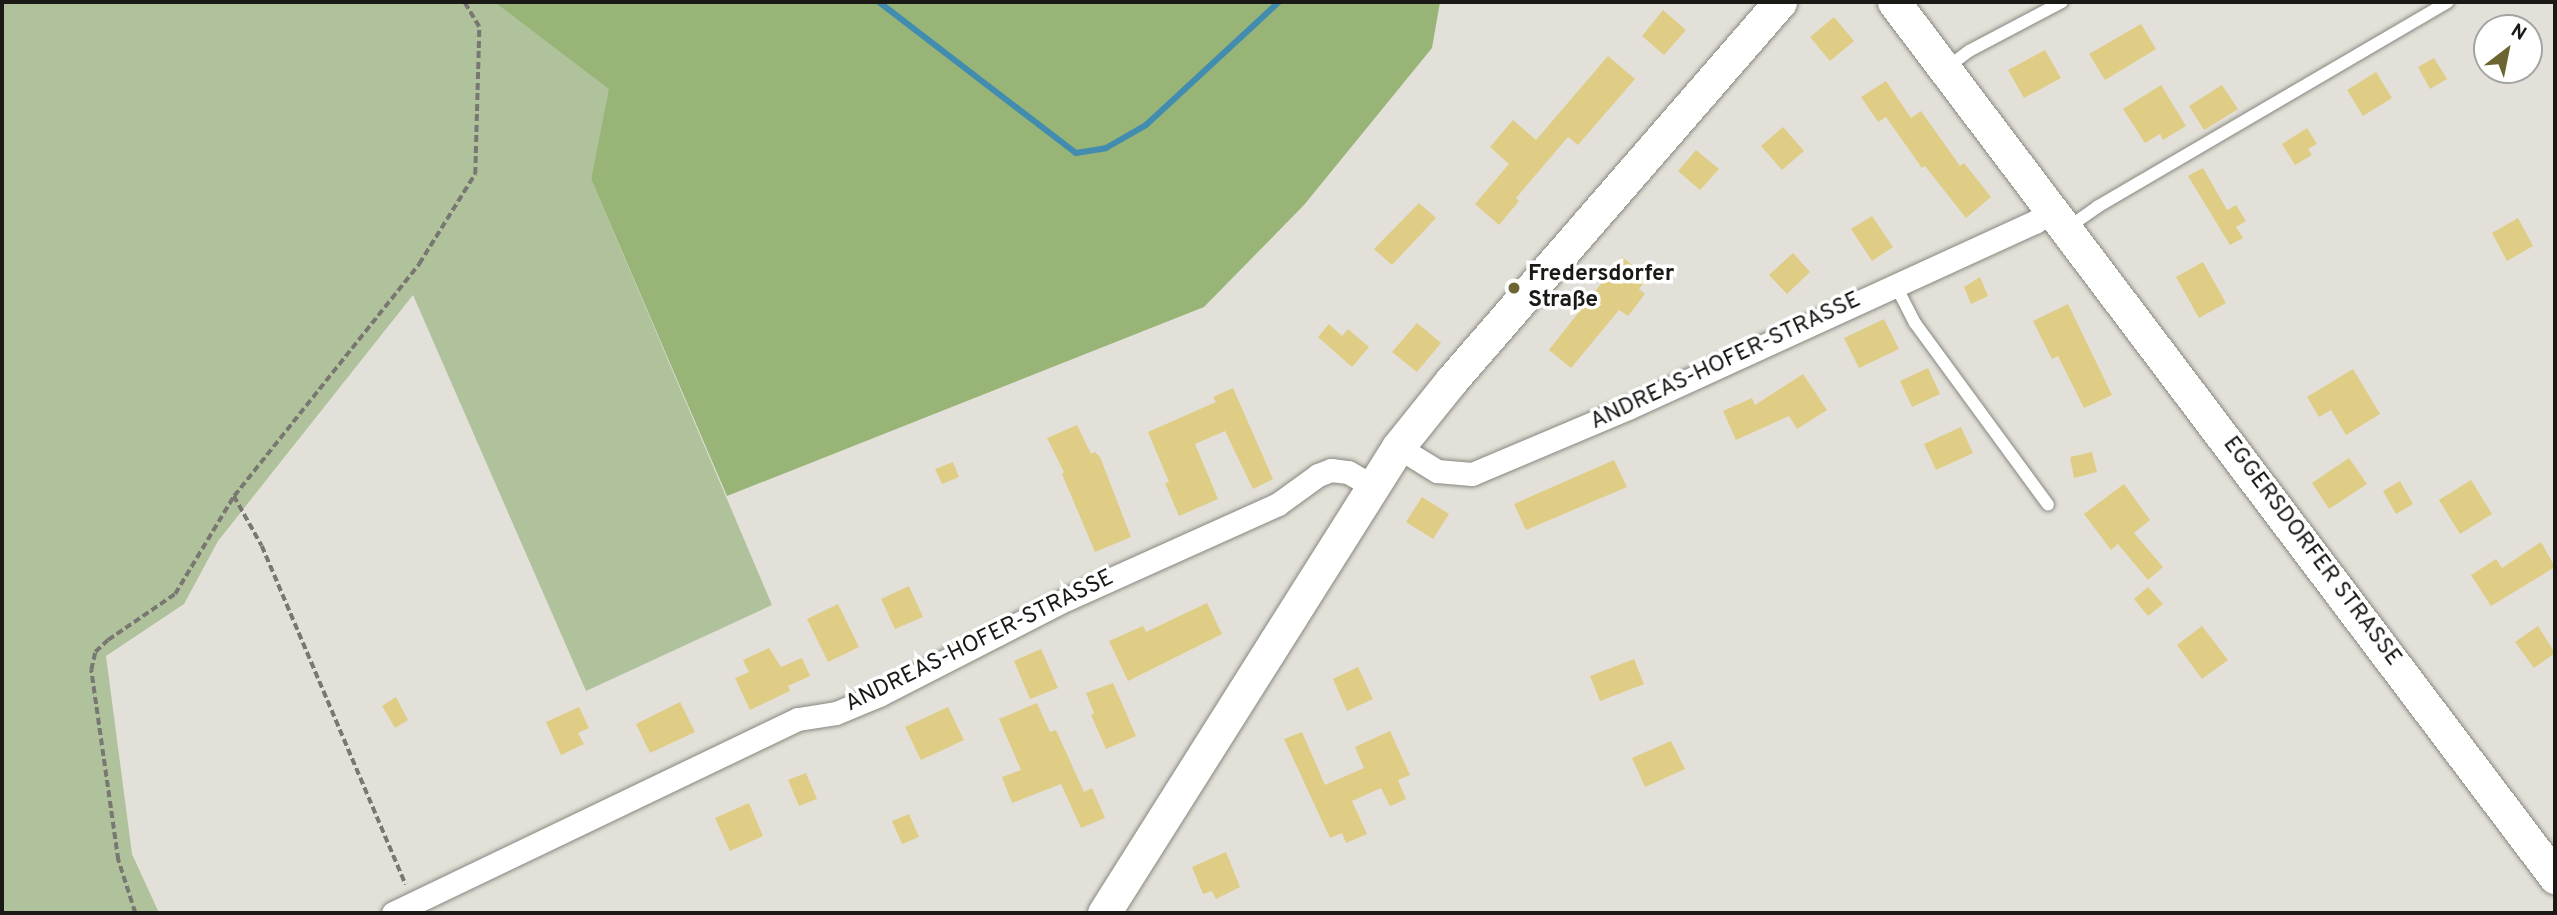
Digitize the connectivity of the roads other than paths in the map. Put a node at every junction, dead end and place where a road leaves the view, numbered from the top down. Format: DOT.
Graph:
graph roads {
  1 [pos="1780,2"];
  2 [pos="1894,2"];
  3 [pos="2062,2"];
  4 [pos="2448,2"];
  5 [pos="1945,69"];
  6 [pos="2058,220"];
  7 [pos="1895,284"];
  8 [pos="1398,447"];
  9 [pos="1374,486"];
  10 [pos="2048,505"];
  11 [pos="2555,877"];
  12 [pos="393,913"];
  13 [pos="1104,913"];
  1 -- 8 [label="street"];
  2 -- 5 [label="street, EGGERSDORFER STRASSE"];
  3 -- 5 [label="lane"];
  4 -- 6 [label="lane"];
  5 -- 6 [label="street, EGGERSDORFER STRASSE"];
  6 -- 7 [label="street, ANDREAS-HOFER-STRASSE"];
  6 -- 11 [label="street, EGGERSDORFER STRASSE"];
  7 -- 8 [label="street, ANDREAS-HOFER-STRASSE"];
  7 -- 10 [label="lane"];
  8 -- 9 [label="street"];
  9 -- 12 [label="street, ANDREAS-HOFER-STRASSE"];
  9 -- 13 [label="street"];
}
